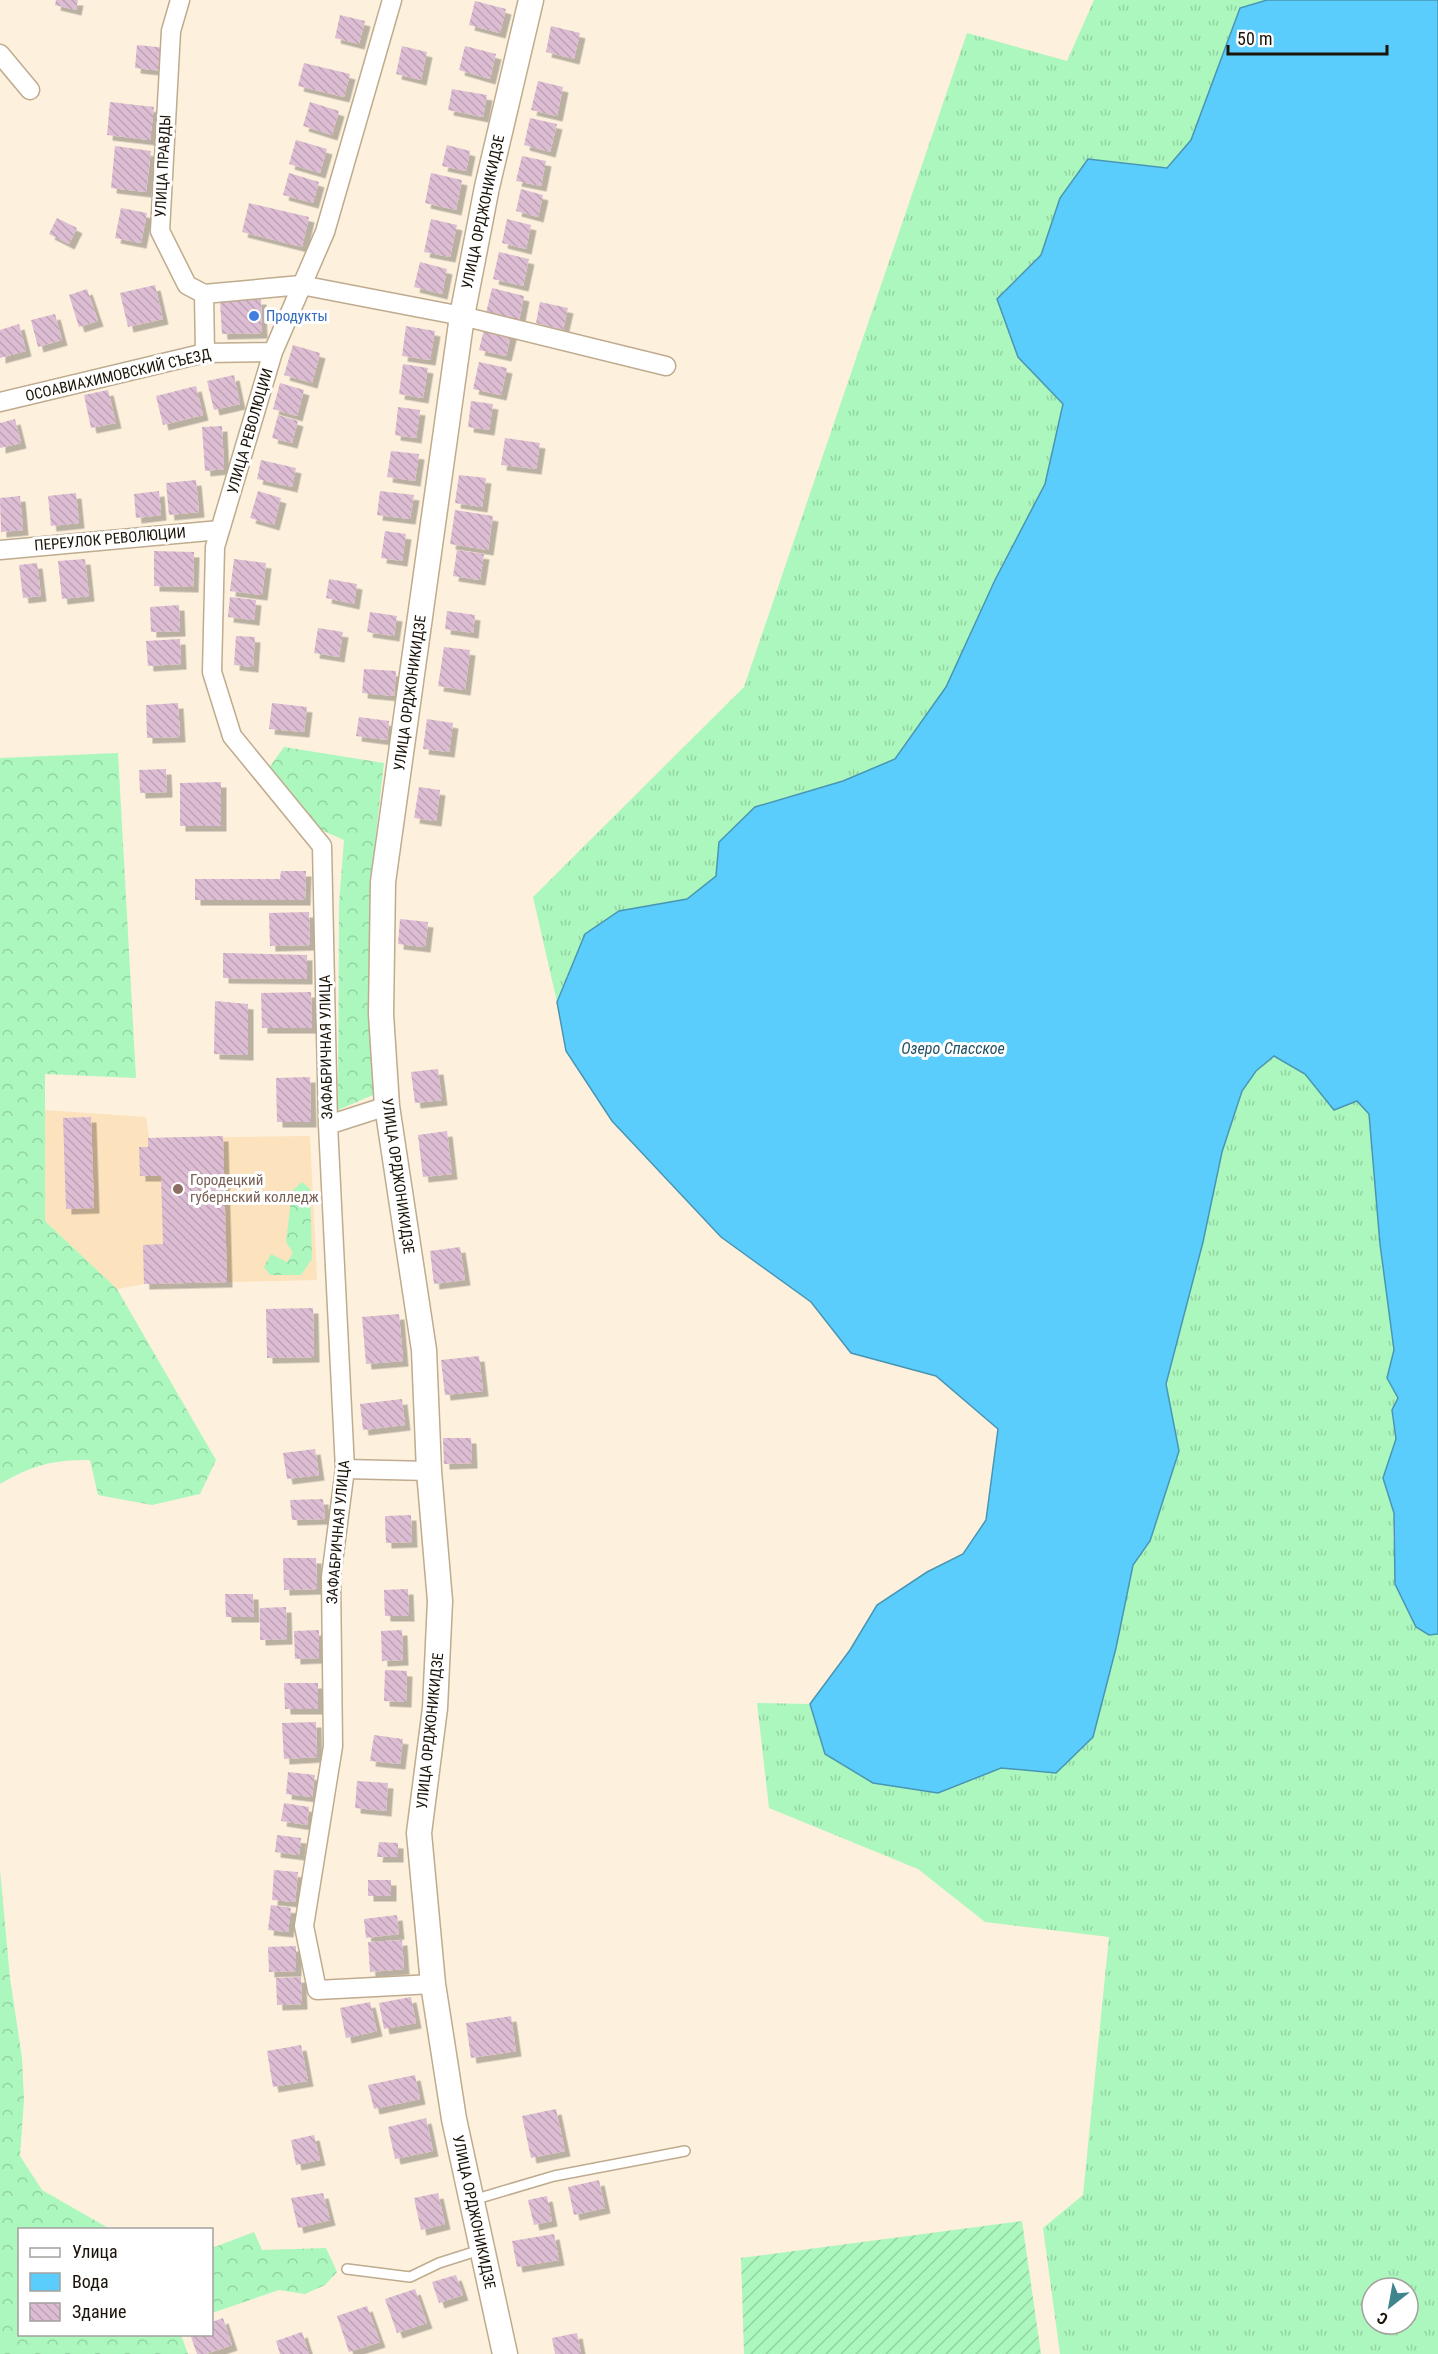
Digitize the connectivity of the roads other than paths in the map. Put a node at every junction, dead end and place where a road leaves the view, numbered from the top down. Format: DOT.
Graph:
graph roads {
  1 [pos="180,0"];
  2 [pos="392,0"];
  3 [pos="531,0"];
  4 [pos="0,54"];
  5 [pos="30,90"];
  6 [pos="301,285"];
  7 [pos="204,294"];
  8 [pos="462,316"];
  9 [pos="273,352"];
  10 [pos="205,353"];
  11 [pos="666,366"];
  12 [pos="0,402"];
  13 [pos="220,530"];
  14 [pos="0,550"];
  15 [pos="322,846"];
  16 [pos="387,1106"];
  17 [pos="328,1125"];
  18 [pos="345,1469"];
  19 [pos="429,1471"];
  20 [pos="433,1984"];
  21 [pos="686,2151"];
  22 [pos="472,2200"];
  23 [pos="483,2249"];
  24 [pos="346,2269"];
  25 [pos="506,2354"];
  1 -- 7 [label="street, УЛИЦА ПРАВДЫ"];
  2 -- 6 [label="street, УЛИЦА РЕВОЛЮЦИИ"];
  3 -- 8 [label="street, УЛИЦА ОРДЖОНИКИДЗЕ"];
  4 -- 5 [label="street"];
  6 -- 7 [label="street"];
  6 -- 8 [label="street"];
  6 -- 9 [label="street, УЛИЦА РЕВОЛЮЦИИ"];
  7 -- 10 [label="street"];
  8 -- 11 [label="street"];
  8 -- 16 [label="street, УЛИЦА ОРДЖОНИКИДЗЕ"];
  9 -- 10 [label="street, ОСОАВИАХИМОВСКИЙ СЪЕЗД"];
  9 -- 13 [label="street, УЛИЦА РЕВОЛЮЦИИ"];
  10 -- 12 [label="street, ОСОАВИАХИМОВСКИЙ СЪЕЗД"];
  13 -- 14 [label="street, ПЕРЕУЛОК РЕВОЛЮЦИИ"];
  13 -- 15 [label="street, УЛИЦА РЕВОЛЮЦИИ"];
  15 -- 17 [label="street, ЗАФАБРИЧНАЯ УЛИЦА"];
  16 -- 17 [label="street"];
  16 -- 19 [label="street, УЛИЦА ОРДЖОНИКИДЗЕ"];
  17 -- 18 [label="street, ЗАФАБРИЧНАЯ УЛИЦА"];
  18 -- 19 [label="street"];
  18 -- 20 [label="street, ЗАФАБРИЧНАЯ УЛИЦА"];
  19 -- 20 [label="street, УЛИЦА ОРДЖОНИКИДЗЕ"];
  20 -- 22 [label="street, УЛИЦА ОРДЖОНИКИДЗЕ"];
  21 -- 22 [label="lane"];
  22 -- 23 [label="street, УЛИЦА ОРДЖОНИКИДЗЕ"];
  23 -- 24 [label="lane"];
  23 -- 25 [label="street, УЛИЦА ОРДЖОНИКИДЗЕ"];
}
